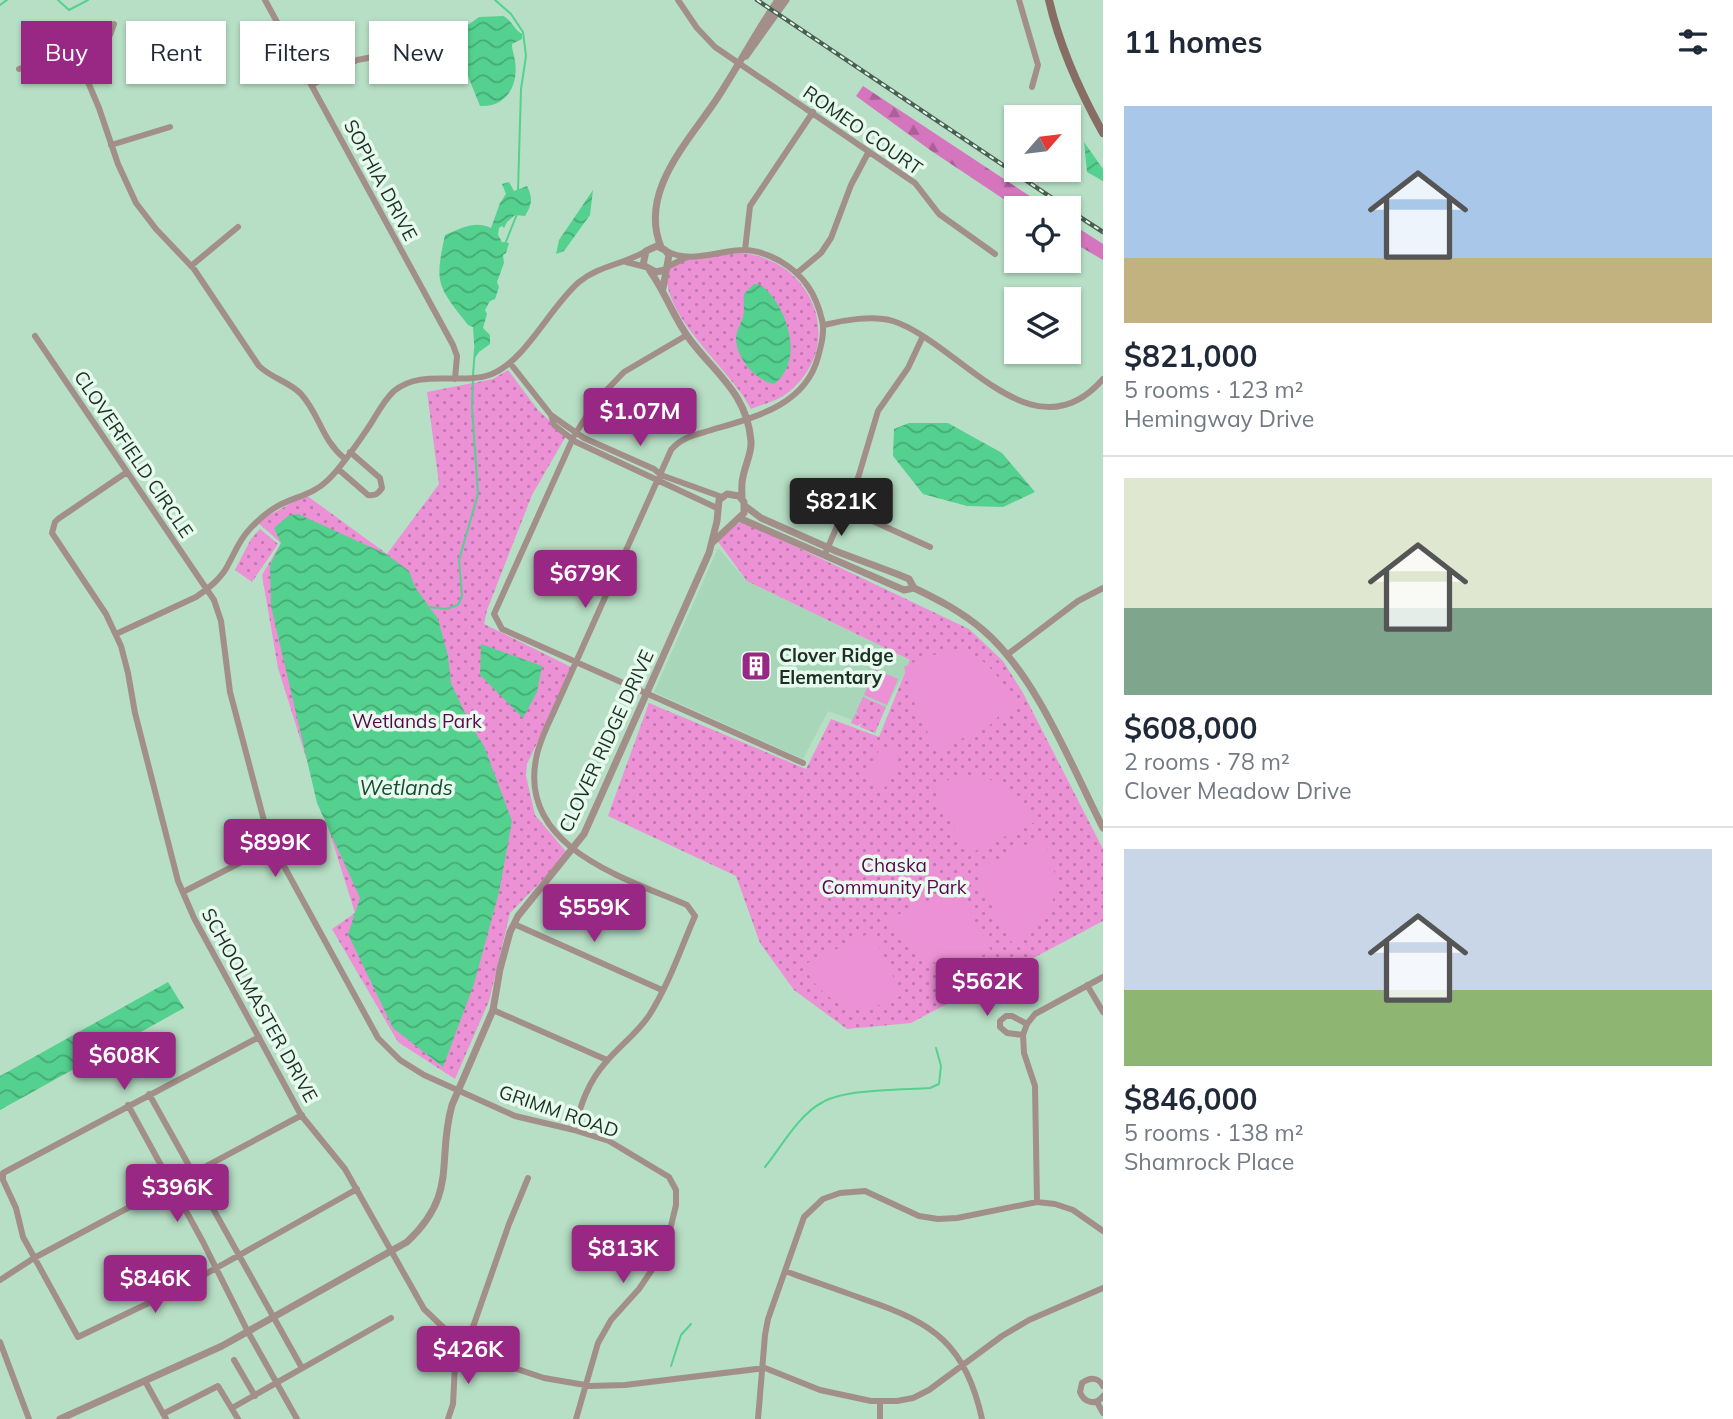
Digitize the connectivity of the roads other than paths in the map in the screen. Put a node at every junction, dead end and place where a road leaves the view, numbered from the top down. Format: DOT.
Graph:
graph roads {
  1 [pos="265,0"];
  2 [pos="678,0"];
  3 [pos="778,0"];
  4 [pos="786,0"];
  5 [pos="1019,0"];
  6 [pos="1049,0"];
  7 [pos="114,24"];
  8 [pos="112,30"];
  9 [pos="369,58"];
  10 [pos="738,65"];
  11 [pos="87,84"];
  12 [pos="312,85"];
  13 [pos="1032,87"];
  14 [pos="813,112"];
  15 [pos="170,127"];
  16 [pos="1103,133"];
  17 [pos="111,145"];
  18 [pos="868,153"];
  19 [pos="655,227"];
  20 [pos="238,228"];
  21 [pos="647,249"];
  22 [pos="663,249"];
  23 [pos="745,250"];
  24 [pos="995,254"];
  25 [pos="687,257"];
  26 [pos="626,262"];
  27 [pos="191,266"];
  28 [pos="648,269"];
  29 [pos="666,269"];
  30 [pos="797,273"];
  31 [pos="663,292"];
  32 [pos="824,325"];
  33 [pos="687,335"];
  34 [pos="35,336"];
  35 [pos="923,336"];
  36 [pos="510,363"];
  37 [pos="455,379"];
  38 [pos="1103,379"];
  39 [pos="747,419"];
  40 [pos="575,437"];
  41 [pos="351,452"];
  42 [pos="345,459"];
  43 [pos="338,469"];
  44 [pos="127,472"];
  45 [pos="659,477"];
  46 [pos="743,478"];
  47 [pos="724,496"];
  48 [pos="743,502"];
  49 [pos="844,508"];
  50 [pos="718,510"];
  51 [pos="736,520"];
  52 [pos="713,542"];
  53 [pos="930,547"];
  54 [pos="826,550"];
  55 [pos="1103,588"];
  56 [pos="208,589"];
  57 [pos="116,634"];
  58 [pos="1008,654"];
  59 [pos="576,660"];
  60 [pos="645,694"];
  61 [pos="803,763"];
  62 [pos="1103,828"];
  63 [pos="273,846"];
  64 [pos="572,849"];
  65 [pos="183,892"];
  66 [pos="514,924"];
  67 [pos="1103,977"];
  68 [pos="1087,985"];
  69 [pos="662,990"];
  70 [pos="493,1010"];
  71 [pos="1103,1012"];
  72 [pos="1027,1024"];
  73 [pos="1023,1035"];
  74 [pos="259,1037"];
  75 [pos="607,1060"];
  76 [pos="458,1090"];
  77 [pos="149,1094"];
  78 [pos="128,1105"];
  79 [pos="302,1115"];
  80 [pos="574,1130"];
  81 [pos="192,1175"];
  82 [pos="528,1178"];
  83 [pos="171,1185"];
  84 [pos="357,1189"];
  85 [pos="1037,1202"];
  86 [pos="1103,1231"];
  87 [pos="391,1252"];
  88 [pos="237,1256"];
  89 [pos="34,1258"];
  90 [pos="217,1267"];
  91 [pos="785,1271"];
  92 [pos="0,1280"];
  93 [pos="1103,1288"];
  94 [pos="273,1318"];
  95 [pos="391,1318"];
  96 [pos="248,1332"];
  97 [pos="0,1342"];
  98 [pos="467,1344"];
  99 [pos="234,1360"];
  100 [pos="964,1365"];
  101 [pos="302,1368"];
  102 [pos="763,1369"];
  103 [pos="145,1381"];
  104 [pos="276,1384"];
  105 [pos="585,1385"];
  106 [pos="1103,1386"];
  107 [pos="254,1396"];
  108 [pos="1103,1396"];
  109 [pos="880,1402"];
  110 [pos="1097,1402"];
  111 [pos="232,1408"];
  112 [pos="1103,1413"];
  113 [pos="164,1417"];
  114 [pos="29,1419"];
  115 [pos="60,1419"];
  116 [pos="239,1419"];
  117 [pos="297,1419"];
  118 [pos="448,1419"];
  119 [pos="576,1419"];
  120 [pos="758,1419"];
  121 [pos="880,1419"];
  122 [pos="982,1419"];
  1 -- 12 [label="street, SOPHIA DRIVE"];
  2 -- 10 [label="street, ROMEO COURT"];
  3 -- 10 [label="street"];
  4 -- 10 [label="street"];
  5 -- 13 [label="street"];
  6 -- 16 [label="main road"];
  7 -- 8 [label="street"];
  9 -- 12 [label="street"];
  10 -- 14 [label="street, ROMEO COURT"];
  10 -- 19 [label="street"];
  11 -- 17 [label="street"];
  12 -- 37 [label="street, SOPHIA DRIVE"];
  14 -- 18 [label="street, ROMEO COURT"];
  14 -- 23 [label="street"];
  15 -- 17 [label="street"];
  17 -- 27 [label="street"];
  18 -- 24 [label="street, ROMEO COURT"];
  18 -- 30 [label="street"];
  19 -- 21 [label="street"];
  19 -- 22 [label="street"];
  20 -- 27 [label="street"];
  21 -- 22 [label="street"];
  21 -- 26 [label="street"];
  21 -- 28 [label="street"];
  22 -- 25 [label="street"];
  22 -- 29 [label="street"];
  23 -- 25 [label="street"];
  23 -- 30 [label="street"];
  25 -- 29 [label="street"];
  26 -- 28 [label="street"];
  26 -- 36 [label="street"];
  27 -- 42 [label="street"];
  28 -- 29 [label="street"];
  28 -- 31 [label="street"];
  29 -- 31 [label="street"];
  30 -- 32 [label="street"];
  31 -- 33 [label="street"];
  32 -- 35 [label="street"];
  32 -- 39 [label="street"];
  33 -- 39 [label="street"];
  33 -- 40 [label="street"];
  34 -- 44 [label="street, CLOVERFIELD CIRCLE"];
  35 -- 38 [label="street"];
  35 -- 49 [label="street"];
  36 -- 37 [label="street"];
  36 -- 40 [label="street"];
  37 -- 41 [label="street"];
  39 -- 45 [label="street"];
  39 -- 46 [label="street"];
  40 -- 45 [label="street"];
  40 -- 59 [label="street"];
  41 -- 42 [label="street"];
  41 -- 43 [label="street"];
  42 -- 43 [label="street"];
  43 -- 56 [label="street"];
  44 -- 56 [label="street, CLOVERFIELD CIRCLE"];
  44 -- 57 [label="street, SCHOOLMASTER DRIVE"];
  45 -- 47 [label="street"];
  45 -- 50 [label="street"];
  45 -- 59 [label="street"];
  46 -- 47 [label="street"];
  46 -- 48 [label="street"];
  47 -- 48 [label="street"];
  47 -- 50 [label="street"];
  48 -- 51 [label="street"];
  48 -- 54 [label="street"];
  49 -- 53 [label="street"];
  49 -- 54 [label="street"];
  50 -- 51 [label="street"];
  50 -- 52 [label="street, CLOVER RIDGE DRIVE"];
  51 -- 52 [label="street, CLOVER RIDGE DRIVE"];
  51 -- 54 [label="street"];
  52 -- 60 [label="street, CLOVER RIDGE DRIVE"];
  54 -- 58 [label="street"];
  55 -- 58 [label="street"];
  56 -- 57 [label="street"];
  56 -- 63 [label="street, CLOVERFIELD CIRCLE"];
  57 -- 65 [label="street, SCHOOLMASTER DRIVE"];
  58 -- 62 [label="street"];
  59 -- 60 [label="street"];
  59 -- 64 [label="street"];
  60 -- 61 [label="street"];
  60 -- 64 [label="street, CLOVER RIDGE DRIVE"];
  63 -- 65 [label="street"];
  63 -- 76 [label="street, GRIMM ROAD"];
  64 -- 66 [label="street, CLOVER RIDGE DRIVE"];
  64 -- 69 [label="street"];
  65 -- 74 [label="street, SCHOOLMASTER DRIVE"];
  66 -- 69 [label="street"];
  66 -- 70 [label="street, CLOVER RIDGE DRIVE"];
  67 -- 68 [label="street"];
  68 -- 71 [label="street"];
  68 -- 72 [label="street"];
  69 -- 75 [label="street"];
  70 -- 75 [label="street"];
  70 -- 76 [label="street, CLOVER RIDGE DRIVE"];
  72 -- 73 [label="street"];
  72 -- 73 [label="street"];
  73 -- 85 [label="street"];
  74 -- 77 [label="street"];
  74 -- 79 [label="street, SCHOOLMASTER DRIVE"];
  75 -- 80 [label="street"];
  76 -- 80 [label="street, GRIMM ROAD"];
  76 -- 87 [label="street, CLOVER RIDGE DRIVE"];
  77 -- 78 [label="street"];
  77 -- 81 [label="street"];
  78 -- 83 [label="street"];
  78 -- 89 [label="street"];
  79 -- 81 [label="street"];
  79 -- 84 [label="street, SCHOOLMASTER DRIVE"];
  80 -- 105 [label="street, GRIMM ROAD"];
  81 -- 83 [label="street"];
  81 -- 88 [label="street"];
  82 -- 98 [label="street"];
  83 -- 89 [label="street"];
  83 -- 90 [label="street"];
  84 -- 87 [label="street, SCHOOLMASTER DRIVE"];
  84 -- 88 [label="street"];
  85 -- 86 [label="street"];
  85 -- 91 [label="street"];
  87 -- 94 [label="street, CLOVER RIDGE DRIVE"];
  87 -- 98 [label="street, SCHOOLMASTER DRIVE"];
  88 -- 90 [label="street"];
  88 -- 94 [label="street"];
  89 -- 90 [label="street"];
  89 -- 92 [label="street"];
  90 -- 96 [label="street"];
  91 -- 100 [label="street"];
  91 -- 102 [label="street"];
  93 -- 100 [label="street, SCHOOLMASTER DRIVE"];
  94 -- 96 [label="street, CLOVER RIDGE DRIVE"];
  94 -- 101 [label="street"];
  95 -- 101 [label="street"];
  96 -- 103 [label="street, CLOVER RIDGE DRIVE"];
  96 -- 104 [label="street"];
  97 -- 114 [label="street"];
  98 -- 105 [label="street, SCHOOLMASTER DRIVE"];
  98 -- 118 [label="street"];
  99 -- 107 [label="street"];
  100 -- 109 [label="street, SCHOOLMASTER DRIVE"];
  100 -- 122 [label="street"];
  101 -- 104 [label="street"];
  102 -- 105 [label="street, SCHOOLMASTER DRIVE"];
  102 -- 109 [label="street, SCHOOLMASTER DRIVE"];
  102 -- 120 [label="street"];
  103 -- 113 [label="street"];
  103 -- 115 [label="street, CLOVER RIDGE DRIVE"];
  104 -- 107 [label="street"];
  104 -- 117 [label="street"];
  105 -- 119 [label="street, GRIMM ROAD"];
  106 -- 110 [label="street"];
  107 -- 111 [label="street"];
  108 -- 110 [label="street"];
  109 -- 121 [label="street"];
  110 -- 112 [label="street"];
  111 -- 113 [label="street"];
  111 -- 116 [label="street"];
}
